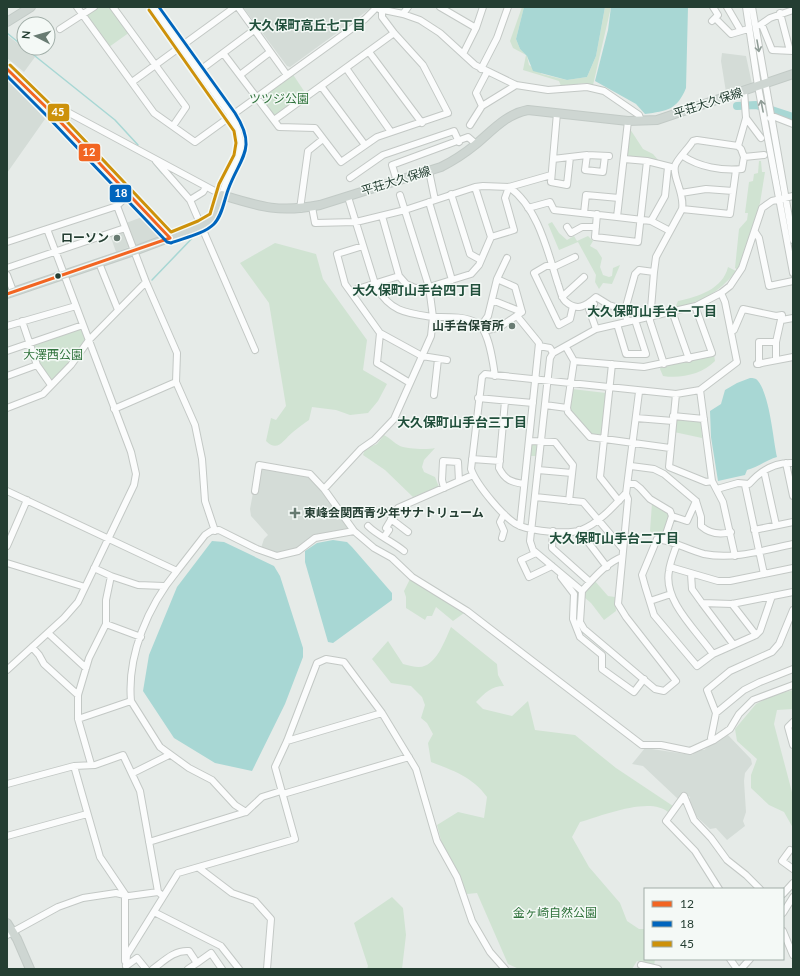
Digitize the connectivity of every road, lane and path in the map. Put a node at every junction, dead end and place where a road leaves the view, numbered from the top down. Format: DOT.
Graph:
graph roads {
  1 [pos="31,7"];
  2 [pos="77,7"];
  3 [pos="94,7"];
  4 [pos="113,7"];
  5 [pos="153,7"];
  6 [pos="236,7"];
  7 [pos="408,7"];
  8 [pos="440,7"];
  9 [pos="483,7"];
  10 [pos="508,7"];
  11 [pos="713,7"];
  12 [pos="727,7"];
  13 [pos="746,7"];
  14 [pos="752,7"];
  15 [pos="378,8"];
  16 [pos="793,10"];
  17 [pos="780,13"];
  18 [pos="82,14"];
  19 [pos="403,14"];
  20 [pos="7,22"];
  21 [pos="762,25"];
  22 [pos="476,28"];
  23 [pos="752,28"];
  24 [pos="60,29"];
  25 [pos="254,30"];
  26 [pos="741,31"];
  27 [pos="394,33"];
  28 [pos="181,46"];
  29 [pos="792,51"];
  30 [pos="270,52"];
  31 [pos="369,52"];
  32 [pos="223,53"];
  33 [pos="463,54"];
  34 [pos="156,65"];
  35 [pos="346,68"];
  36 [pos="7,69"];
  37 [pos="481,69"];
  38 [pos="199,71"];
  39 [pos="487,72"];
  40 [pos="793,74"];
  41 [pos="240,75"];
  42 [pos="287,75"];
  43 [pos="132,82"];
  44 [pos="516,85"];
  45 [pos="761,85"];
  46 [pos="321,86"];
  47 [pos="744,91"];
  48 [pos="256,96"];
  49 [pos="482,106"];
  50 [pos="52,112"];
  51 [pos="557,113"];
  52 [pos="231,116"];
  53 [pos="746,118"];
  54 [pos="770,118"];
  55 [pos="274,120"];
  56 [pos="628,121"];
  57 [pos="641,122"];
  58 [pos="422,123"];
  59 [pos="793,124"];
  60 [pos="470,125"];
  61 [pos="173,126"];
  62 [pos="391,132"];
  63 [pos="761,138"];
  64 [pos="323,139"];
  65 [pos="459,142"];
  66 [pos="476,144"];
  67 [pos="365,145"];
  68 [pos="738,146"];
  69 [pos="587,155"];
  70 [pos="764,155"];
  71 [pos="683,156"];
  72 [pos="570,157"];
  73 [pos="744,157"];
  74 [pos="154,158"];
  75 [pos="553,159"];
  76 [pos="624,159"];
  77 [pos="646,161"];
  78 [pos="671,167"];
  79 [pos="736,170"];
  80 [pos="429,171"];
  81 [pos="551,175"];
  82 [pos="350,178"];
  83 [pos="397,181"];
  84 [pos="206,187"];
  85 [pos="475,187"];
  86 [pos="509,188"];
  87 [pos="733,191"];
  88 [pos="682,193"];
  89 [pos="129,194"];
  90 [pos="222,194"];
  91 [pos="451,194"];
  92 [pos="400,195"];
  93 [pos="793,196"];
  94 [pos="348,197"];
  95 [pos="619,198"];
  96 [pos="782,198"];
  97 [pos="190,200"];
  98 [pos="432,201"];
  99 [pos="117,206"];
  100 [pos="312,207"];
  101 [pos="528,208"];
  102 [pos="300,209"];
  103 [pos="682,209"];
  104 [pos="405,210"];
  105 [pos="584,213"];
  106 [pos="597,214"];
  107 [pos="382,216"];
  108 [pos="617,217"];
  109 [pos="640,219"];
  110 [pos="652,221"];
  111 [pos="356,222"];
  112 [pos="200,226"];
  113 [pos="568,227"];
  114 [pos="596,227"];
  115 [pos="125,228"];
  116 [pos="47,229"];
  117 [pos="670,231"];
  118 [pos="756,232"];
  119 [pos="491,237"];
  120 [pos="170,238"];
  121 [pos="793,240"];
  122 [pos="7,242"];
  123 [pos="363,246"];
  124 [pos="56,250"];
  125 [pos="134,251"];
  126 [pos="575,257"];
  127 [pos="507,258"];
  128 [pos="481,260"];
  129 [pos="99,262"];
  130 [pos="551,267"];
  131 [pos="7,268"];
  132 [pos="654,272"];
  133 [pos="65,274"];
  134 [pos="793,274"];
  135 [pos="7,275"];
  136 [pos="399,276"];
  137 [pos="584,277"];
  138 [pos="497,279"];
  139 [pos="452,280"];
  140 [pos="793,281"];
  141 [pos="146,282"];
  142 [pos="374,283"];
  143 [pos="430,287"];
  144 [pos="351,290"];
  145 [pos="10,293"];
  146 [pos="721,293"];
  147 [pos="562,296"];
  148 [pos="599,299"];
  149 [pos="492,300"];
  150 [pos="76,306"];
  151 [pos="573,306"];
  152 [pos="695,306"];
  153 [pos="118,310"];
  154 [pos="625,310"];
  155 [pos="672,311"];
  156 [pos="519,314"];
  157 [pos="433,316"];
  158 [pos="650,316"];
  159 [pos="793,318"];
  160 [pos="635,320"];
  161 [pos="782,320"];
  162 [pos="22,321"];
  163 [pos="627,321"];
  164 [pos="616,324"];
  165 [pos="7,326"];
  166 [pos="83,326"];
  167 [pos="483,328"];
  168 [pos="596,329"];
  169 [pos="731,332"];
  170 [pos="380,333"];
  171 [pos="89,340"];
  172 [pos="776,342"];
  173 [pos="30,344"];
  174 [pos="539,346"];
  175 [pos="566,347"];
  176 [pos="255,350"];
  177 [pos="7,351"];
  178 [pos="553,353"];
  179 [pos="422,356"];
  180 [pos="793,357"];
  181 [pos="689,358"];
  182 [pos="438,359"];
  183 [pos="447,360"];
  184 [pos="574,360"];
  185 [pos="776,360"];
  186 [pos="612,364"];
  187 [pos="664,364"];
  188 [pos="37,365"];
  189 [pos="7,376"];
  190 [pos="495,376"];
  191 [pos="535,380"];
  192 [pos="176,382"];
  193 [pos="547,382"];
  194 [pos="410,383"];
  195 [pos="571,384"];
  196 [pos="51,385"];
  197 [pos="609,388"];
  198 [pos="700,390"];
  199 [pos="639,392"];
  200 [pos="676,394"];
  201 [pos="434,395"];
  202 [pos="478,398"];
  203 [pos="505,401"];
  204 [pos="533,403"];
  205 [pos="545,405"];
  206 [pos="7,408"];
  207 [pos="567,408"];
  208 [pos="114,409"];
  209 [pos="636,418"];
  210 [pos="673,419"];
  211 [pos="704,419"];
  212 [pos="604,440"];
  213 [pos="529,441"];
  214 [pos="541,442"];
  215 [pos="633,444"];
  216 [pos="670,448"];
  217 [pos="472,459"];
  218 [pos="500,461"];
  219 [pos="786,463"];
  220 [pos="793,464"];
  221 [pos="631,466"];
  222 [pos="538,470"];
  223 [pos="764,471"];
  224 [pos="572,473"];
  225 [pos="473,475"];
  226 [pos="459,481"];
  227 [pos="712,482"];
  228 [pos="524,484"];
  229 [pos="629,484"];
  230 [pos="745,485"];
  231 [pos="444,488"];
  232 [pos="324,489"];
  233 [pos="717,489"];
  234 [pos="7,491"];
  235 [pos="255,491"];
  236 [pos="626,494"];
  237 [pos="793,496"];
  238 [pos="535,497"];
  239 [pos="27,500"];
  240 [pos="569,501"];
  241 [pos="619,501"];
  242 [pos="696,502"];
  243 [pos="504,514"];
  244 [pos="672,516"];
  245 [pos="391,519"];
  246 [pos="597,520"];
  247 [pos="793,522"];
  248 [pos="368,526"];
  249 [pos="520,526"];
  250 [pos="776,526"];
  251 [pos="532,529"];
  252 [pos="579,530"];
  253 [pos="754,530"];
  254 [pos="215,531"];
  255 [pos="354,531"];
  256 [pos="553,531"];
  257 [pos="408,532"];
  258 [pos="731,532"];
  259 [pos="384,537"];
  260 [pos="502,538"];
  261 [pos="108,539"];
  262 [pos="664,540"];
  263 [pos="677,544"];
  264 [pos="793,544"];
  265 [pos="7,546"];
  266 [pos="623,549"];
  267 [pos="404,551"];
  268 [pos="759,551"];
  269 [pos="536,553"];
  270 [pos="735,556"];
  271 [pos="622,557"];
  272 [pos="7,563"];
  273 [pos="552,566"];
  274 [pos="607,566"];
  275 [pos="670,567"];
  276 [pos="94,568"];
  277 [pos="793,568"];
  278 [pos="177,571"];
  279 [pos="560,572"];
  280 [pos="691,574"];
  281 [pos="764,574"];
  282 [pos="111,576"];
  283 [pos="590,582"];
  284 [pos="164,586"];
  285 [pos="84,587"];
  286 [pos="582,592"];
  287 [pos="793,592"];
  288 [pos="670,594"];
  289 [pos="772,596"];
  290 [pos="650,601"];
  291 [pos="702,603"];
  292 [pos="732,604"];
  293 [pos="793,610"];
  294 [pos="106,624"];
  295 [pos="48,633"];
  296 [pos="756,635"];
  297 [pos="141,637"];
  298 [pos="733,644"];
  299 [pos="32,647"];
  300 [pos="713,654"];
  301 [pos="86,668"];
  302 [pos="793,669"];
  303 [pos="7,670"];
  304 [pos="644,680"];
  305 [pos="793,685"];
  306 [pos="78,695"];
  307 [pos="131,701"];
  308 [pos="382,713"];
  309 [pos="716,713"];
  310 [pos="78,718"];
  311 [pos="793,722"];
  312 [pos="714,740"];
  313 [pos="287,741"];
  314 [pos="793,745"];
  315 [pos="169,755"];
  316 [pos="409,757"];
  317 [pos="91,764"];
  318 [pos="74,766"];
  319 [pos="133,774"];
  320 [pos="7,784"];
  321 [pos="282,792"];
  322 [pos="246,812"];
  323 [pos="87,814"];
  324 [pos="7,836"];
  325 [pos="149,842"];
  326 [pos="790,850"];
  327 [pos="199,868"];
  328 [pos="793,869"];
  329 [pos="793,883"];
  330 [pos="717,888"];
  331 [pos="759,888"];
  332 [pos="784,893"];
  333 [pos="125,894"];
  334 [pos="160,894"];
  335 [pos="793,897"];
  336 [pos="784,911"];
  337 [pos="154,912"];
  338 [pos="7,923"];
  339 [pos="10,933"];
  340 [pos="784,934"];
  341 [pos="793,955"];
  342 [pos="731,960"];
  343 [pos="749,960"];
  344 [pos="197,962"];
  345 [pos="641,965"];
  346 [pos="126,968"];
  347 [pos="30,969"];
  348 [pos="146,969"];
  349 [pos="153,969"];
  350 [pos="188,969"];
  351 [pos="222,969"];
  352 [pos="240,969"];
  353 [pos="267,969"];
  354 [pos="505,969"];
  355 [pos="658,969"];
  356 [pos="737,969"];
  357 [pos="741,969"];
  1 -- 20 [label="main road"];
  2 -- 18 [label="street"];
  3 -- 18 [label="street"];
  4 -- 34 [label="street"];
  5 -- 28 [label="street"];
  6 -- 25 [label="street"];
  6 -- 28 [label="street"];
  7 -- 19 [label="street"];
  8 -- 22 [label="street"];
  9 -- 22 [label="street"];
  10 -- 37 [label="street"];
  11 -- 26 [label="street"];
  12 -- 26 [label="street"];
  13 -- 23 [label="street"];
  14 -- 23 [label="street"];
  15 -- 19 [label="street"];
  15 -- 27 [label="street"];
  15 -- 42 [label="street"];
  16 -- 17 [label="street"];
  17 -- 21 [label="street"];
  17 -- 29 [label="street"];
  18 -- 24 [label="street"];
  18 -- 43 [label="street"];
  19 -- 33 [label="street"];
  21 -- 23 [label="street"];
  21 -- 29 [label="street"];
  22 -- 33 [label="street"];
  23 -- 26 [label="street"];
  23 -- 45 [label="street"];
  25 -- 30 [label="street"];
  25 -- 32 [label="street"];
  27 -- 31 [label="street"];
  27 -- 58 [label="street"];
  28 -- 34 [label="street"];
  28 -- 38 [label="street"];
  30 -- 41 [label="street"];
  30 -- 42 [label="street"];
  31 -- 35 [label="street"];
  31 -- 58 [label="street"];
  32 -- 38 [label="street"];
  32 -- 41 [label="street"];
  33 -- 37 [label="street"];
  34 -- 43 [label="street"];
  34 -- 61 [label="street"];
  35 -- 46 [label="street"];
  35 -- 62 [label="street"];
  36 -- 50 [label="street"];
  37 -- 39 [label="street"];
  38 -- 52 [label="street"];
  39 -- 44 [label="street"];
  39 -- 49 [label="street"];
  40 -- 45 [label="main road, 平荘大久保線"];
  41 -- 48 [label="street"];
  42 -- 48 [label="street"];
  43 -- 61 [label="street"];
  44 -- 49 [label="street"];
  44 -- 57 [label="street"];
  45 -- 47 [label="main road, 平荘大久保線"];
  45 -- 54 [label="street"];
  96 -- 45 [label="street, one-way"];
  46 -- 55 [label="street"];
  46 -- 67 [label="street"];
  47 -- 53 [label="street"];
  47 -- 57 [label="main road, 平荘大久保線"];
  48 -- 52 [label="street"];
  48 -- 55 [label="street"];
  49 -- 60 [label="street"];
  50 -- 74 [label="street"];
  50 -- 89 [label="street"];
  51 -- 56 [label="main road, 平荘大久保線"];
  51 -- 66 [label="main road, 平荘大久保線"];
  51 -- 75 [label="street"];
  52 -- 61 [label="street"];
  52 -- 90 [label="street"];
  53 -- 63 [label="street"];
  53 -- 68 [label="street"];
  54 -- 59 [label="street"];
  54 -- 96 [label="street"];
  55 -- 64 [label="street"];
  56 -- 57 [label="main road, 平荘大久保線"];
  56 -- 76 [label="street"];
  58 -- 62 [label="street"];
  62 -- 67 [label="street"];
  64 -- 67 [label="street"];
  64 -- 102 [label="street"];
  65 -- 66 [label="street"];
  65 -- 82 [label="street"];
  65 -- 83 [label="street"];
  66 -- 80 [label="main road, 平荘大久保線"];
  68 -- 71 [label="street"];
  68 -- 73 [label="street"];
  69 -- 69 [label="street"];
  69 -- 72 [label="street"];
  70 -- 73 [label="street"];
  71 -- 78 [label="street"];
  71 -- 79 [label="street"];
  72 -- 75 [label="street"];
  72 -- 81 [label="street"];
  73 -- 79 [label="street"];
  74 -- 84 [label="street"];
  74 -- 97 [label="street"];
  75 -- 81 [label="street"];
  76 -- 77 [label="street"];
  76 -- 95 [label="street"];
  77 -- 78 [label="street"];
  77 -- 109 [label="street"];
  78 -- 88 [label="street"];
  78 -- 110 [label="street"];
  79 -- 87 [label="street"];
  80 -- 83 [label="main road, 平荘大久保線"];
  80 -- 98 [label="street"];
  81 -- 86 [label="street"];
  83 -- 94 [label="main road, 平荘大久保線"];
  84 -- 90 [label="street"];
  84 -- 97 [label="street"];
  85 -- 86 [label="street"];
  85 -- 91 [label="street"];
  85 -- 119 [label="street"];
  86 -- 101 [label="street"];
  86 -- 119 [label="street"];
  87 -- 88 [label="street"];
  87 -- 103 [label="street"];
  88 -- 103 [label="street"];
  89 -- 99 [label="street"];
  89 -- 120 [label="street"];
  90 -- 102 [label="main road, 平荘大久保線"];
  90 -- 112 [label="main road"];
  91 -- 98 [label="street"];
  91 -- 128 [label="street"];
  92 -- 104 [label="street"];
  93 -- 96 [label="street"];
  94 -- 100 [label="main road, 平荘大久保線"];
  94 -- 111 [label="street"];
  95 -- 105 [label="street"];
  95 -- 108 [label="street"];
  96 -- 118 [label="street"];
  96 -- 121 [label="street"];
  96 -- 134 [label="street"];
  97 -- 112 [label="street"];
  98 -- 104 [label="street"];
  98 -- 139 [label="street"];
  99 -- 115 [label="street"];
  99 -- 116 [label="street"];
  100 -- 102 [label="main road, 平荘大久保線"];
  100 -- 111 [label="street"];
  101 -- 105 [label="street"];
  101 -- 130 [label="street"];
  103 -- 117 [label="street"];
  104 -- 107 [label="street"];
  104 -- 143 [label="street"];
  105 -- 106 [label="street"];
  106 -- 108 [label="street"];
  106 -- 114 [label="street"];
  107 -- 111 [label="street"];
  107 -- 136 [label="street"];
  108 -- 109 [label="street"];
  109 -- 110 [label="street"];
  109 -- 114 [label="street"];
  110 -- 117 [label="street"];
  111 -- 123 [label="street"];
  112 -- 120 [label="main road"];
  112 -- 176 [label="street"];
  113 -- 114 [label="street"];
  115 -- 124 [label="street"];
  115 -- 125 [label="street"];
  116 -- 122 [label="street"];
  116 -- 124 [label="street"];
  117 -- 132 [label="street"];
  118 -- 140 [label="street"];
  118 -- 146 [label="street"];
  119 -- 128 [label="street"];
  120 -- 125 [label="main road"];
  123 -- 142 [label="street"];
  123 -- 144 [label="street"];
  124 -- 131 [label="street"];
  124 -- 133 [label="street"];
  125 -- 129 [label="main road"];
  125 -- 141 [label="street"];
  126 -- 130 [label="street"];
  127 -- 138 [label="street"];
  128 -- 139 [label="street"];
  129 -- 133 [label="main road"];
  129 -- 153 [label="street"];
  130 -- 147 [label="street"];
  130 -- 151 [label="street"];
  132 -- 154 [label="street"];
  132 -- 158 [label="street"];
  133 -- 145 [label="main road"];
  133 -- 150 [label="street"];
  135 -- 145 [label="street"];
  136 -- 142 [label="street"];
  136 -- 143 [label="street"];
  137 -- 147 [label="street"];
  138 -- 149 [label="street"];
  138 -- 156 [label="street"];
  139 -- 143 [label="street"];
  141 -- 153 [label="street"];
  141 -- 192 [label="street"];
  142 -- 144 [label="street"];
  142 -- 157 [label="street"];
  143 -- 157 [label="street"];
  144 -- 170 [label="street"];
  146 -- 152 [label="street"];
  146 -- 169 [label="street"];
  147 -- 151 [label="street"];
  148 -- 151 [label="street"];
  148 -- 154 [label="street"];
  148 -- 168 [label="street"];
  149 -- 156 [label="street"];
  149 -- 167 [label="street"];
  150 -- 162 [label="street"];
  150 -- 166 [label="street"];
  152 -- 155 [label="street"];
  152 -- 181 [label="street"];
  153 -- 171 [label="street"];
  154 -- 163 [label="street"];
  155 -- 158 [label="street"];
  155 -- 181 [label="street"];
  156 -- 167 [label="street"];
  156 -- 174 [label="street"];
  157 -- 167 [label="street"];
  157 -- 179 [label="street"];
  158 -- 160 [label="street"];
  158 -- 187 [label="street"];
  159 -- 161 [label="street"];
  160 -- 163 [label="street"];
  160 -- 164 [label="street"];
  161 -- 169 [label="street"];
  161 -- 172 [label="street"];
  162 -- 165 [label="street"];
  162 -- 173 [label="street"];
  163 -- 164 [label="street"];
  164 -- 168 [label="street"];
  166 -- 171 [label="street"];
  166 -- 173 [label="street"];
  167 -- 190 [label="street"];
  168 -- 175 [label="street"];
  169 -- 198 [label="street"];
  170 -- 179 [label="street"];
  170 -- 194 [label="street"];
  171 -- 196 [label="street"];
  171 -- 208 [label="street"];
  172 -- 185 [label="street"];
  172 -- 185 [label="street"];
  173 -- 177 [label="street"];
  173 -- 188 [label="street"];
  174 -- 178 [label="street"];
  174 -- 191 [label="street"];
  175 -- 178 [label="street"];
  175 -- 184 [label="street"];
  178 -- 193 [label="street"];
  179 -- 182 [label="street"];
  179 -- 194 [label="street"];
  180 -- 185 [label="street"];
  181 -- 187 [label="street"];
  182 -- 183 [label="street"];
  182 -- 201 [label="street"];
  184 -- 186 [label="street"];
  184 -- 195 [label="street"];
  186 -- 187 [label="street"];
  186 -- 197 [label="street"];
  188 -- 189 [label="street"];
  188 -- 196 [label="street"];
  190 -- 191 [label="street"];
  190 -- 202 [label="street"];
  191 -- 193 [label="street"];
  191 -- 204 [label="street"];
  192 -- 208 [label="street"];
  192 -- 254 [label="street"];
  193 -- 195 [label="street"];
  193 -- 205 [label="street"];
  194 -- 232 [label="street"];
  195 -- 197 [label="street"];
  195 -- 207 [label="street"];
  196 -- 206 [label="street"];
  197 -- 199 [label="street"];
  197 -- 212 [label="street"];
  198 -- 200 [label="street"];
  198 -- 211 [label="street"];
  199 -- 200 [label="street"];
  199 -- 209 [label="street"];
  200 -- 210 [label="street"];
  202 -- 203 [label="street"];
  202 -- 217 [label="street"];
  203 -- 204 [label="street"];
  203 -- 218 [label="street"];
  204 -- 213 [label="street"];
  205 -- 207 [label="street"];
  205 -- 214 [label="street"];
  207 -- 212 [label="street"];
  208 -- 261 [label="street"];
  209 -- 210 [label="street"];
  209 -- 215 [label="street"];
  210 -- 211 [label="street"];
  210 -- 216 [label="street"];
  211 -- 227 [label="street"];
  212 -- 215 [label="street"];
  212 -- 241 [label="street"];
  213 -- 214 [label="street"];
  213 -- 228 [label="street"];
  214 -- 222 [label="street"];
  214 -- 224 [label="street"];
  215 -- 216 [label="street"];
  215 -- 221 [label="street"];
  216 -- 227 [label="street"];
  217 -- 218 [label="street"];
  217 -- 225 [label="street"];
  218 -- 228 [label="street"];
  219 -- 220 [label="street"];
  219 -- 223 [label="street"];
  219 -- 237 [label="street"];
  221 -- 229 [label="street"];
  221 -- 242 [label="street"];
  222 -- 224 [label="street"];
  222 -- 238 [label="street"];
  223 -- 230 [label="street"];
  223 -- 250 [label="street"];
  224 -- 240 [label="street"];
  225 -- 226 [label="street"];
  225 -- 243 [label="street"];
  226 -- 231 [label="street"];
  226 -- 231 [label="street"];
  227 -- 233 [label="street"];
  228 -- 249 [label="street"];
  229 -- 236 [label="street"];
  229 -- 244 [label="street"];
  230 -- 233 [label="street"];
  230 -- 253 [label="street"];
  231 -- 245 [label="street"];
  232 -- 235 [label="street"];
  232 -- 255 [label="street"];
  233 -- 258 [label="street"];
  234 -- 239 [label="street"];
  236 -- 241 [label="street"];
  236 -- 266 [label="street"];
  238 -- 240 [label="street"];
  238 -- 251 [label="street"];
  239 -- 261 [label="street"];
  239 -- 265 [label="street"];
  240 -- 246 [label="street"];
  241 -- 246 [label="street"];
  242 -- 244 [label="street"];
  242 -- 258 [label="street"];
  243 -- 249 [label="street"];
  243 -- 260 [label="street"];
  244 -- 262 [label="street"];
  245 -- 257 [label="street"];
  245 -- 259 [label="street"];
  246 -- 252 [label="street"];
  246 -- 266 [label="street"];
  247 -- 250 [label="street"];
  248 -- 259 [label="street"];
  249 -- 251 [label="street"];
  250 -- 253 [label="street"];
  251 -- 256 [label="street"];
  251 -- 269 [label="street"];
  252 -- 256 [label="street"];
  252 -- 274 [label="street"];
  253 -- 268 [label="street"];
  254 -- 255 [label="street"];
  254 -- 278 [label="street"];
  255 -- 312 [label="street"];
  256 -- 283 [label="street"];
  258 -- 270 [label="street"];
  259 -- 267 [label="street"];
  261 -- 276 [label="street"];
  261 -- 278 [label="street"];
  262 -- 263 [label="street"];
  262 -- 290 [label="street"];
  263 -- 270 [label="street"];
  263 -- 275 [label="street"];
  264 -- 268 [label="street"];
  266 -- 271 [label="street"];
  268 -- 270 [label="street"];
  268 -- 281 [label="street"];
  269 -- 273 [label="street"];
  269 -- 273 [label="street"];
  271 -- 274 [label="street"];
  271 -- 304 [label="street"];
  272 -- 285 [label="street"];
  273 -- 279 [label="street"];
  274 -- 283 [label="street"];
  275 -- 280 [label="street"];
  275 -- 288 [label="street"];
  276 -- 282 [label="street"];
  276 -- 285 [label="street"];
  277 -- 281 [label="street"];
  278 -- 284 [label="street"];
  279 -- 286 [label="street"];
  279 -- 304 [label="street"];
  280 -- 281 [label="street"];
  280 -- 291 [label="street"];
  282 -- 284 [label="street"];
  282 -- 294 [label="street"];
  283 -- 286 [label="street"];
  284 -- 297 [label="street"];
  285 -- 295 [label="street"];
  286 -- 304 [label="street"];
  287 -- 289 [label="street"];
  288 -- 290 [label="street"];
  288 -- 300 [label="street"];
  289 -- 292 [label="street"];
  289 -- 296 [label="street"];
  290 -- 300 [label="street"];
  291 -- 292 [label="street"];
  291 -- 298 [label="street"];
  292 -- 296 [label="street"];
  293 -- 309 [label="street"];
  294 -- 297 [label="street"];
  294 -- 301 [label="street"];
  295 -- 299 [label="street"];
  295 -- 301 [label="street"];
  296 -- 298 [label="street"];
  297 -- 307 [label="street"];
  298 -- 300 [label="street"];
  299 -- 303 [label="street"];
  299 -- 306 [label="street"];
  301 -- 306 [label="street"];
  302 -- 309 [label="street"];
  305 -- 312 [label="street"];
  306 -- 310 [label="street"];
  307 -- 310 [label="street"];
  307 -- 315 [label="street"];
  308 -- 313 [label="street"];
  308 -- 313 [label="street"];
  308 -- 316 [label="street"];
  309 -- 312 [label="street"];
  310 -- 317 [label="street"];
  311 -- 314 [label="street"];
  313 -- 321 [label="street"];
  315 -- 319 [label="street"];
  315 -- 322 [label="street"];
  316 -- 321 [label="street"];
  316 -- 354 [label="street"];
  317 -- 318 [label="street"];
  317 -- 319 [label="street"];
  318 -- 320 [label="street"];
  318 -- 323 [label="street"];
  319 -- 325 [label="street"];
  321 -- 322 [label="street"];
  321 -- 327 [label="street"];
  322 -- 325 [label="street"];
  323 -- 324 [label="street"];
  323 -- 333 [label="street"];
  325 -- 334 [label="street"];
  326 -- 328 [label="street"];
  327 -- 334 [label="street"];
  327 -- 353 [label="street"];
  329 -- 332 [label="street"];
  330 -- 331 [label="street"];
  333 -- 334 [label="street"];
  333 -- 339 [label="street"];
  333 -- 346 [label="street"];
  334 -- 337 [label="street"];
  335 -- 336 [label="street"];
  337 -- 346 [label="street"];
  337 -- 352 [label="street"];
  338 -- 339 [label="main road"];
  339 -- 347 [label="main road"];
  340 -- 341 [label="street"];
  342 -- 356 [label="street"];
  343 -- 357 [label="street"];
  344 -- 349 [label="street"];
  344 -- 350 [label="street"];
  344 -- 351 [label="street"];
  345 -- 355 [label="street"];
  346 -- 348 [label="street"];
}
